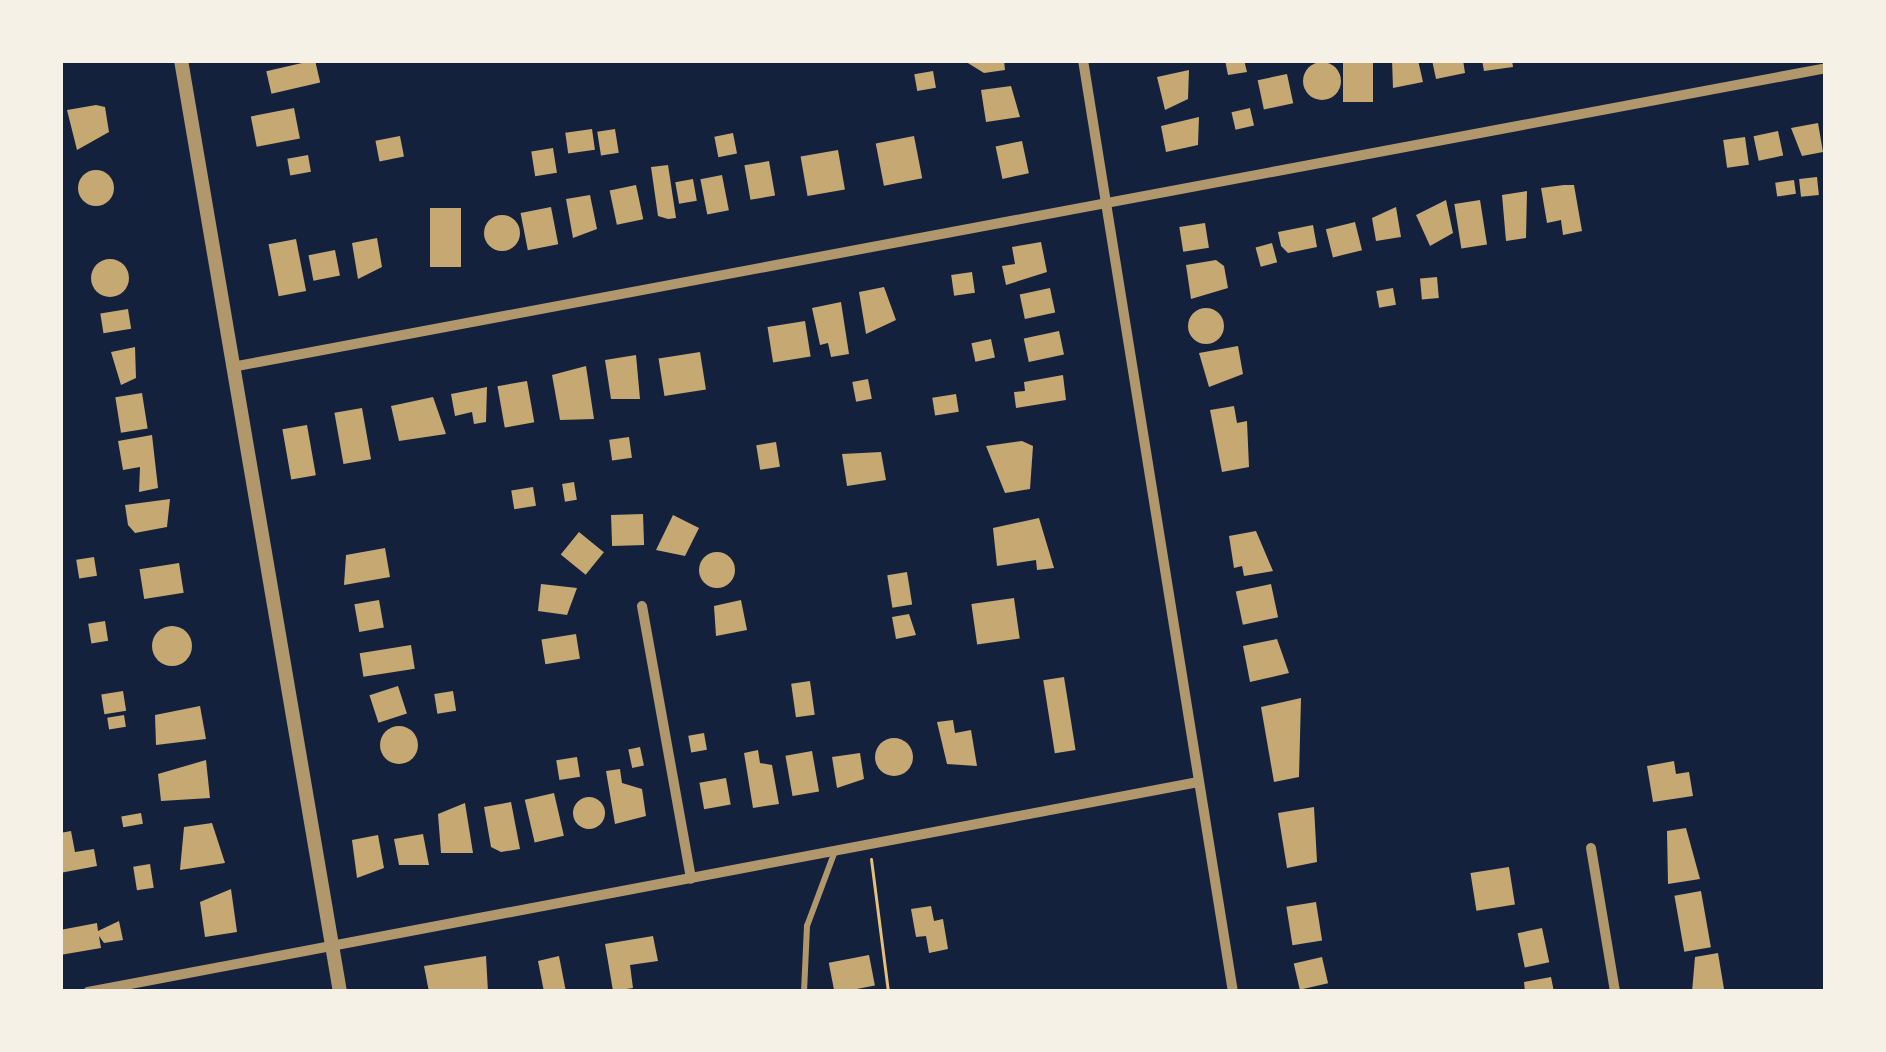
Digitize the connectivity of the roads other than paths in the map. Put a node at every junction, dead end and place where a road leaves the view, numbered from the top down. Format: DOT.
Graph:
graph roads {
  1 [pos="181,60"];
  2 [pos="1083,60"];
  3 [pos="1778,60"];
  4 [pos="1826,68"];
  5 [pos="1781,76"];
  6 [pos="1107,202"];
  7 [pos="232,368"];
  8 [pos="642,606"];
  9 [pos="1198,782"];
  10 [pos="1591,848"];
  11 [pos="835,851"];
  12 [pos="691,879"];
  13 [pos="333,945"];
  14 [pos="88,992"];
  15 [pos="340,992"];
  16 [pos="804,992"];
  17 [pos="1234,992"];
  18 [pos="1616,992"];
  1 -- 7 [label="street"];
  2 -- 6 [label="street"];
  3 -- 5 [label="street"];
  4 -- 5 [label="street"];
  5 -- 6 [label="street"];
  6 -- 7 [label="street"];
  6 -- 9 [label="street"];
  7 -- 13 [label="street"];
  8 -- 12 [label="street"];
  9 -- 11 [label="street"];
  9 -- 17 [label="street"];
  10 -- 18 [label="street"];
  11 -- 12 [label="street"];
  11 -- 16 [label="lane"];
  12 -- 13 [label="street"];
  13 -- 14 [label="street"];
  13 -- 15 [label="street"];
}
